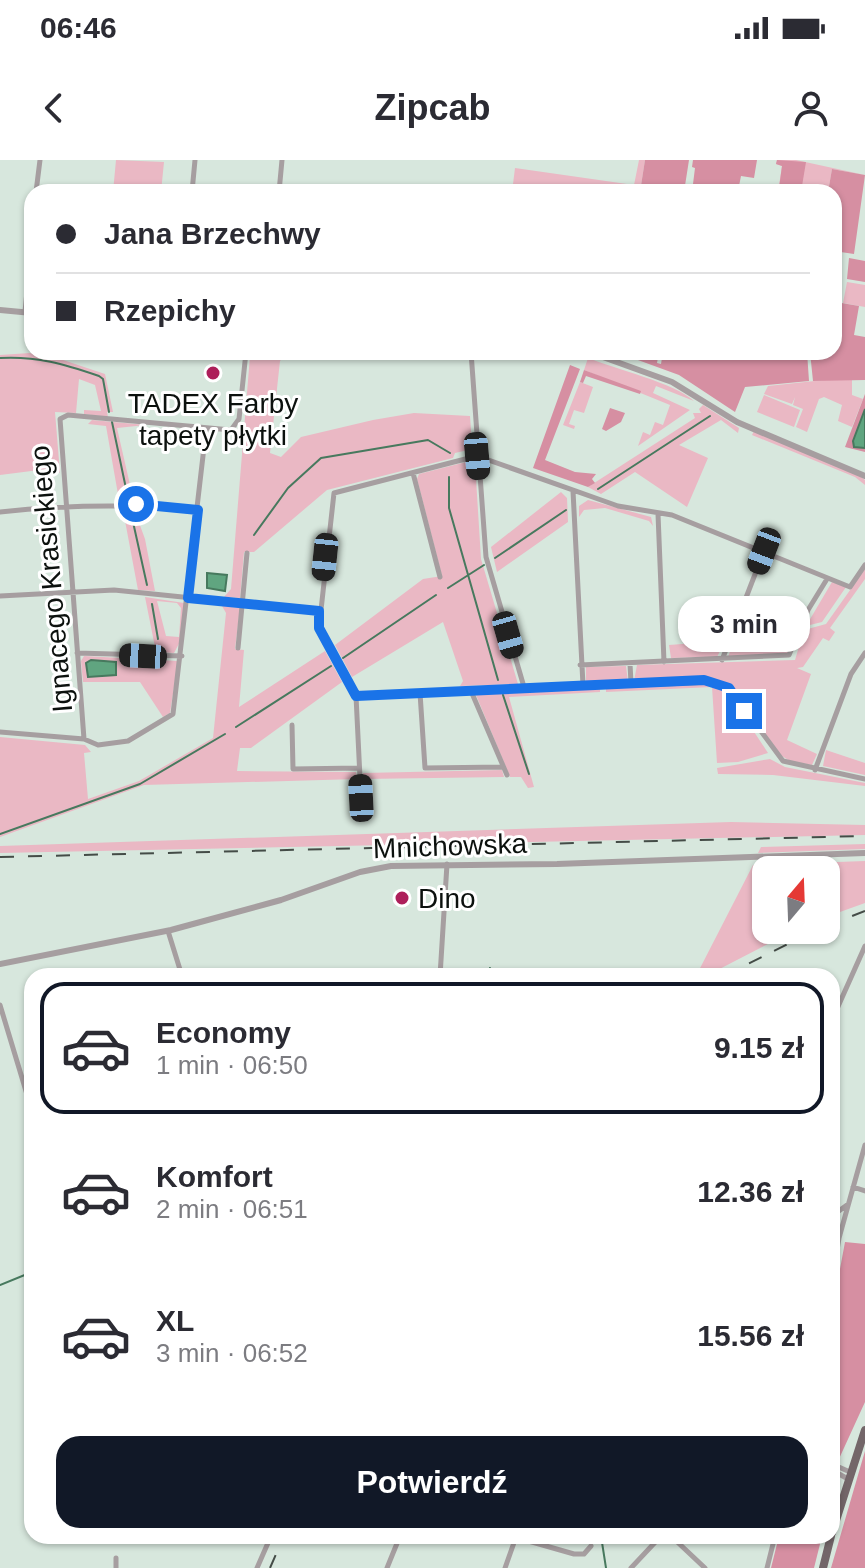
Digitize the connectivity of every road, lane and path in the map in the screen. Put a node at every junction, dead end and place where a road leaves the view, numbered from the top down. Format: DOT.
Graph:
graph roads {
  1 [pos="40,160"];
  2 [pos="195,160"];
  3 [pos="282,160"];
  4 [pos="37,184"];
  5 [pos="193,184"];
  6 [pos="280,184"];
  7 [pos="0,310"];
  8 [pos="24,313"];
  9 [pos="245,360"];
  10 [pos="471,360"];
  11 [pos="611,360"];
  12 [pos="206,430"];
  13 [pos="477,456"];
  14 [pos="413,473"];
  15 [pos="865,476"];
  16 [pos="573,491"];
  17 [pos="65,507"];
  18 [pos="198,510"];
  19 [pos="0,512"];
  20 [pos="658,514"];
  21 [pos="764,551"];
  22 [pos="247,553"];
  23 [pos="865,565"];
  24 [pos="440,577"];
  25 [pos="827,579"];
  26 [pos="72,592"];
  27 [pos="0,596"];
  28 [pos="188,598"];
  29 [pos="242,603"];
  30 [pos="319,611"];
  31 [pos="238,648"];
  32 [pos="77,653"];
  33 [pos="865,653"];
  34 [pos="182,656"];
  35 [pos="722,660"];
  36 [pos="664,662"];
  37 [pos="630,664"];
  38 [pos="580,665"];
  39 [pos="631,683"];
  40 [pos="583,685"];
  41 [pos="524,687"];
  42 [pos="471,691"];
  43 [pos="420,693"];
  44 [pos="356,696"];
  45 [pos="292,725"];
  46 [pos="0,732"];
  47 [pos="84,739"];
  48 [pos="503,767"];
  49 [pos="359,768"];
  50 [pos="815,770"];
  51 [pos="507,775"];
  52 [pos="865,779"];
  53 [pos="361,798"];
  54 [pos="865,853"];
  55 [pos="447,864"];
  56 [pos="168,931"];
  57 [pos="865,946"];
  58 [pos="0,964"];
  59 [pos="180,968"];
  60 [pos="440,968"];
  61 [pos="840,998"];
  62 [pos="0,1005"];
  63 [pos="24,1084"];
  64 [pos="865,1145"];
  65 [pos="853,1187"];
  66 [pos="865,1191"];
  67 [pos="848,1204"];
  68 [pos="840,1210"];
  69 [pos="840,1242"];
  70 [pos="865,1430"];
  71 [pos="840,1471"];
  72 [pos="849,1476"];
  73 [pos="840,1507"];
  74 [pos="268,1544"];
  75 [pos="397,1544"];
  76 [pos="512,1544"];
  77 [pos="541,1544"];
  78 [pos="654,1544"];
  79 [pos="680,1544"];
  80 [pos="773,1544"];
  81 [pos="829,1544"];
  82 [pos="591,1546"];
  83 [pos="116,1558"];
  84 [pos="116,1568"];
  85 [pos="257,1568"];
  86 [pos="387,1568"];
  87 [pos="505,1568"];
  88 [pos="631,1568"];
  89 [pos="705,1568"];
  90 [pos="767,1568"];
  91 [pos="823,1568"];
  1 -- 4 [label="street"];
  2 -- 5 [label="street"];
  3 -- 6 [label="street"];
  7 -- 8 [label="street"];
  9 -- 12 [label="street"];
  10 -- 13 [label="street"];
  11 -- 15 [label="street"];
  12 -- 17 [label="street, Ignacego Krasickiego"];
  12 -- 18 [label="street"];
  13 -- 14 [label="street"];
  13 -- 16 [label="street"];
  13 -- 41 [label="street"];
  14 -- 24 [label="street"];
  14 -- 30 [label="street"];
  16 -- 20 [label="street"];
  16 -- 38 [label="street"];
  17 -- 18 [label="street"];
  17 -- 19 [label="street"];
  17 -- 26 [label="street, Ignacego Krasickiego"];
  18 -- 28 [label="street"];
  20 -- 21 [label="street"];
  20 -- 36 [label="street"];
  21 -- 25 [label="street"];
  21 -- 35 [label="street"];
  22 -- 29 [label="street"];
  23 -- 25 [label="street"];
  25 -- 35 [label="street"];
  26 -- 27 [label="street"];
  26 -- 28 [label="street"];
  26 -- 32 [label="street, Ignacego Krasickiego"];
  28 -- 29 [label="street"];
  28 -- 34 [label="street"];
  29 -- 30 [label="street"];
  29 -- 31 [label="street"];
  30 -- 44 [label="street"];
  32 -- 34 [label="street"];
  32 -- 47 [label="street, Ignacego Krasickiego"];
  33 -- 50 [label="street"];
  34 -- 47 [label="street"];
  35 -- 36 [label="street"];
  36 -- 37 [label="street"];
  37 -- 38 [label="street"];
  37 -- 39 [label="street"];
  38 -- 40 [label="street"];
  39 -- 40 [label="street"];
  39 -- 50 [label="street"];
  40 -- 41 [label="street"];
  41 -- 42 [label="street"];
  42 -- 43 [label="street"];
  42 -- 48 [label="street"];
  43 -- 44 [label="street"];
  43 -- 48 [label="street"];
  44 -- 49 [label="street"];
  45 -- 49 [label="street"];
  46 -- 47 [label="street"];
  48 -- 51 [label="street"];
  49 -- 53 [label="street"];
  50 -- 52 [label="street"];
  54 -- 55 [label="street, Mnichowska"];
  55 -- 56 [label="street, Mnichowska"];
  55 -- 60 [label="street"];
  56 -- 58 [label="street, Mnichowska"];
  56 -- 59 [label="street"];
  57 -- 61 [label="street"];
  62 -- 63 [label="street"];
  64 -- 65 [label="street"];
  65 -- 66 [label="street"];
  65 -- 67 [label="street"];
  67 -- 68 [label="street"];
  67 -- 69 [label="street"];
  70 -- 72 [label="main road"];
  71 -- 72 [label="street"];
  72 -- 73 [label="main road"];
  74 -- 85 [label="street"];
  75 -- 86 [label="street"];
  76 -- 87 [label="street"];
  77 -- 82 [label="street"];
  78 -- 88 [label="street"];
  79 -- 89 [label="street"];
  80 -- 90 [label="street"];
  81 -- 91 [label="main road"];
  83 -- 84 [label="street"];
}
